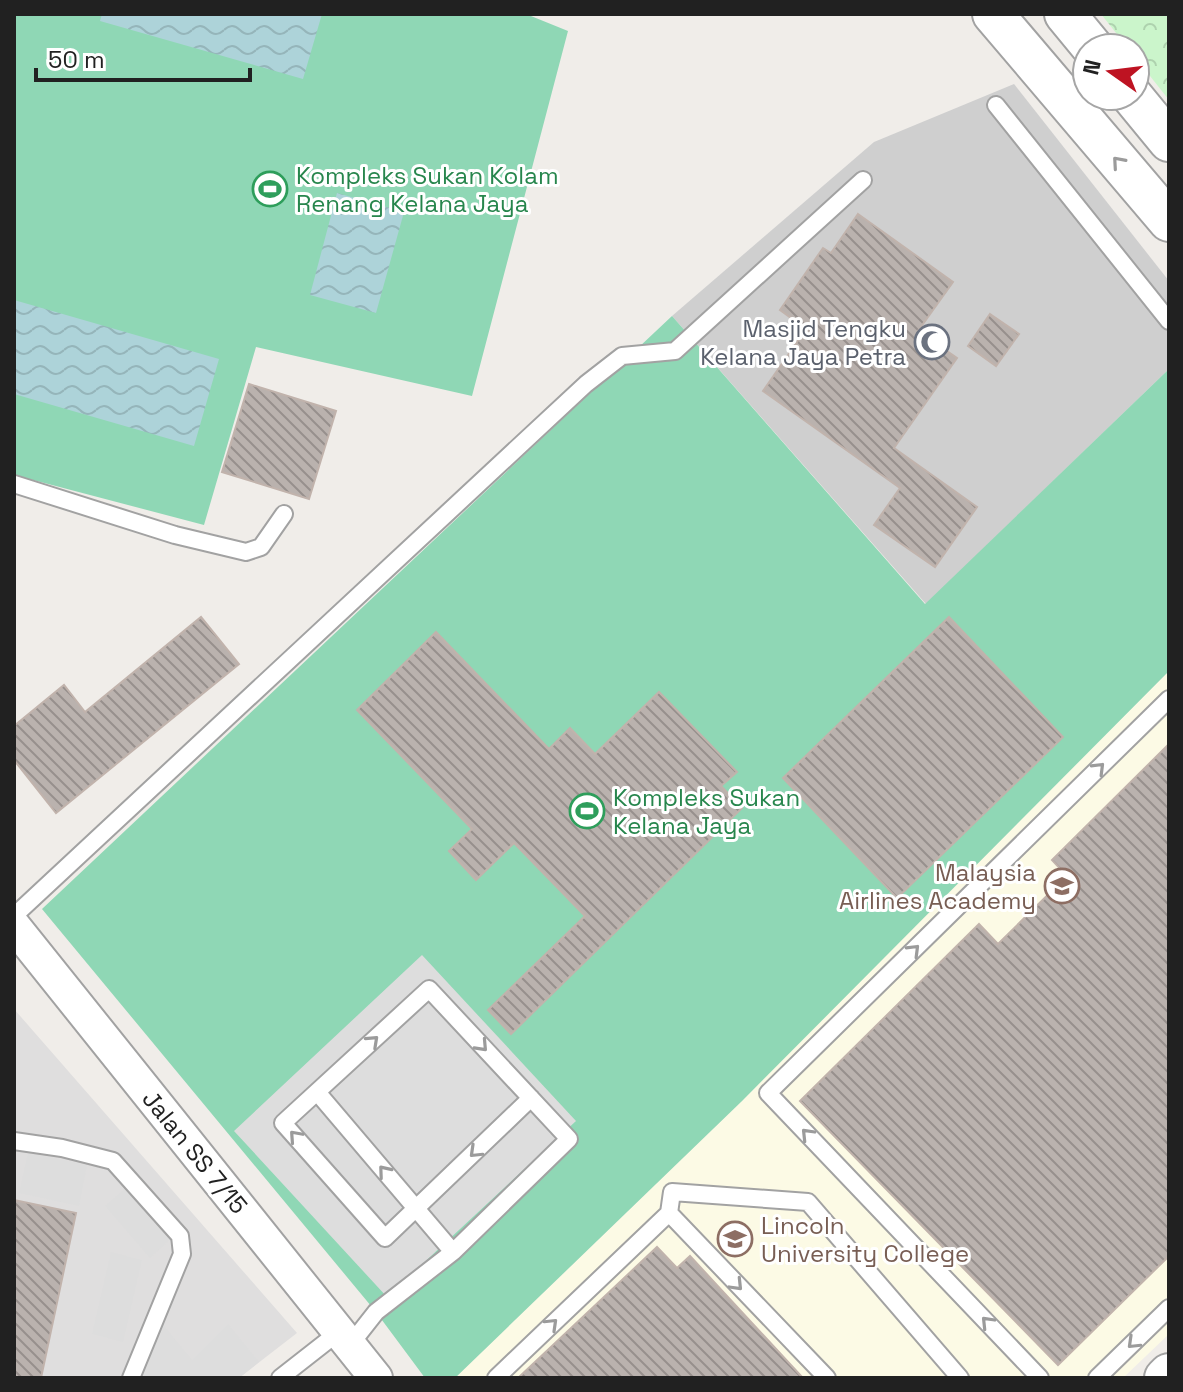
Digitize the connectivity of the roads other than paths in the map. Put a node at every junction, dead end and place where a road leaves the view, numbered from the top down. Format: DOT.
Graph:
graph roads {
  1 [pos="993,14"];
  2 [pos="1065,14"];
  3 [pos="1080,32"];
  4 [pos="996,105"];
  5 [pos="1145,112"];
  6 [pos="1169,141"];
  7 [pos="863,180"];
  8 [pos="1169,221"];
  9 [pos="1169,321"];
  10 [pos="14,484"];
  11 [pos="284,514"];
  12 [pos="1169,699"];
  13 [pos="14,916"];
  14 [pos="14,926"];
  15 [pos="317,1092"];
  16 [pos="531,1098"];
  17 [pos="14,1141"];
  18 [pos="416,1210"];
  19 [pos="669,1213"];
  20 [pos="453,1252"];
  21 [pos="1169,1308"];
  22 [pos="345,1338"];
  23 [pos="131,1378"];
  24 [pos="280,1378"];
  25 [pos="376,1378"];
  26 [pos="496,1378"];
  27 [pos="827,1378"];
  28 [pos="960,1378"];
  29 [pos="1040,1378"];
  30 [pos="1097,1378"];
  8 -- 1 [label="street, one-way"];
  2 -- 3 [label="street"];
  4 -- 9 [label="lane"];
  5 -- 6 [label="street"];
  7 -- 13 [label="lane"];
  10 -- 11 [label="lane"];
  29 -- 12 [label="lane, one-way"];
  14 -- 22 [label="street, Jalan SS 7/15"];
  15 -- 16 [label="lane, one-way"];
  18 -- 15 [label="lane, one-way"];
  18 -- 15 [label="lane, one-way"];
  16 -- 18 [label="lane, one-way"];
  16 -- 20 [label="lane"];
  17 -- 23 [label="lane"];
  18 -- 20 [label="lane"];
  26 -- 19 [label="lane, one-way"];
  19 -- 27 [label="lane, one-way"];
  19 -- 28 [label="lane"];
  20 -- 22 [label="lane"];
  21 -- 30 [label="lane, one-way"];
  22 -- 24 [label="lane"];
  22 -- 25 [label="street, Jalan SS 7/15"];
}
